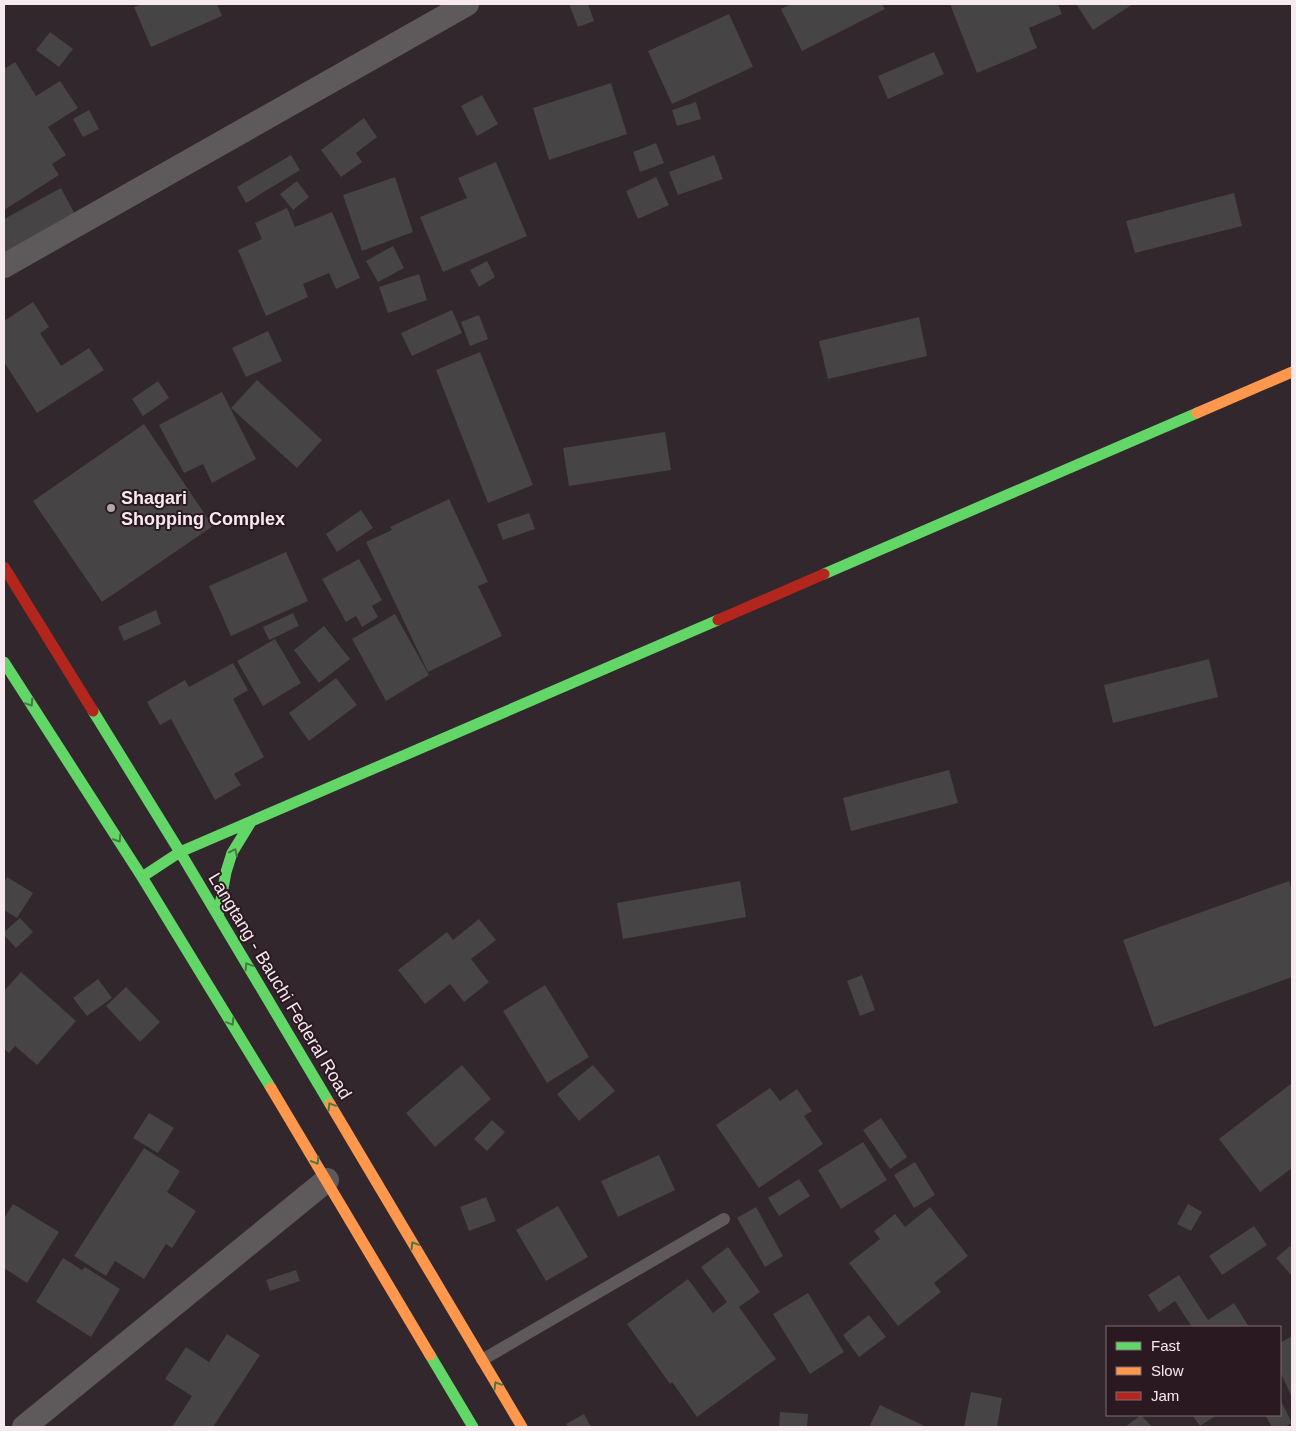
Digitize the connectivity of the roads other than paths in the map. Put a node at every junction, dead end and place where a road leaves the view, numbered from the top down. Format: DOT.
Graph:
graph roads {
  1 [pos="467,4"];
  2 [pos="4,266"];
  3 [pos="1292,372"];
  4 [pos="4,567"];
  5 [pos="4,662"];
  6 [pos="251,822"];
  7 [pos="180,852"];
  8 [pos="142,877"];
  9 [pos="218,916"];
  10 [pos="327,1180"];
  11 [pos="724,1219"];
  12 [pos="482,1360"];
  13 [pos="24,1427"];
  14 [pos="473,1427"];
  15 [pos="522,1427"];
  1 -- 2 [label="street"];
  3 -- 6 [label="main road"];
  4 -- 7 [label="main road, Langtang - Bauchi Federal Road"];
  5 -- 8 [label="main road, one-way"];
  6 -- 7 [label="main road"];
  9 -- 6 [label="main road, one-way"];
  7 -- 8 [label="main road"];
  7 -- 9 [label="main road, Langtang - Bauchi Federal Road"];
  8 -- 10 [label="main road, one-way"];
  12 -- 9 [label="main road, Langtang - Bauchi Federal Road, one-way"];
  10 -- 13 [label="street"];
  10 -- 14 [label="main road"];
  11 -- 12 [label="lane"];
  15 -- 12 [label="main road, Langtang - Bauchi Federal Road, one-way"];
}
